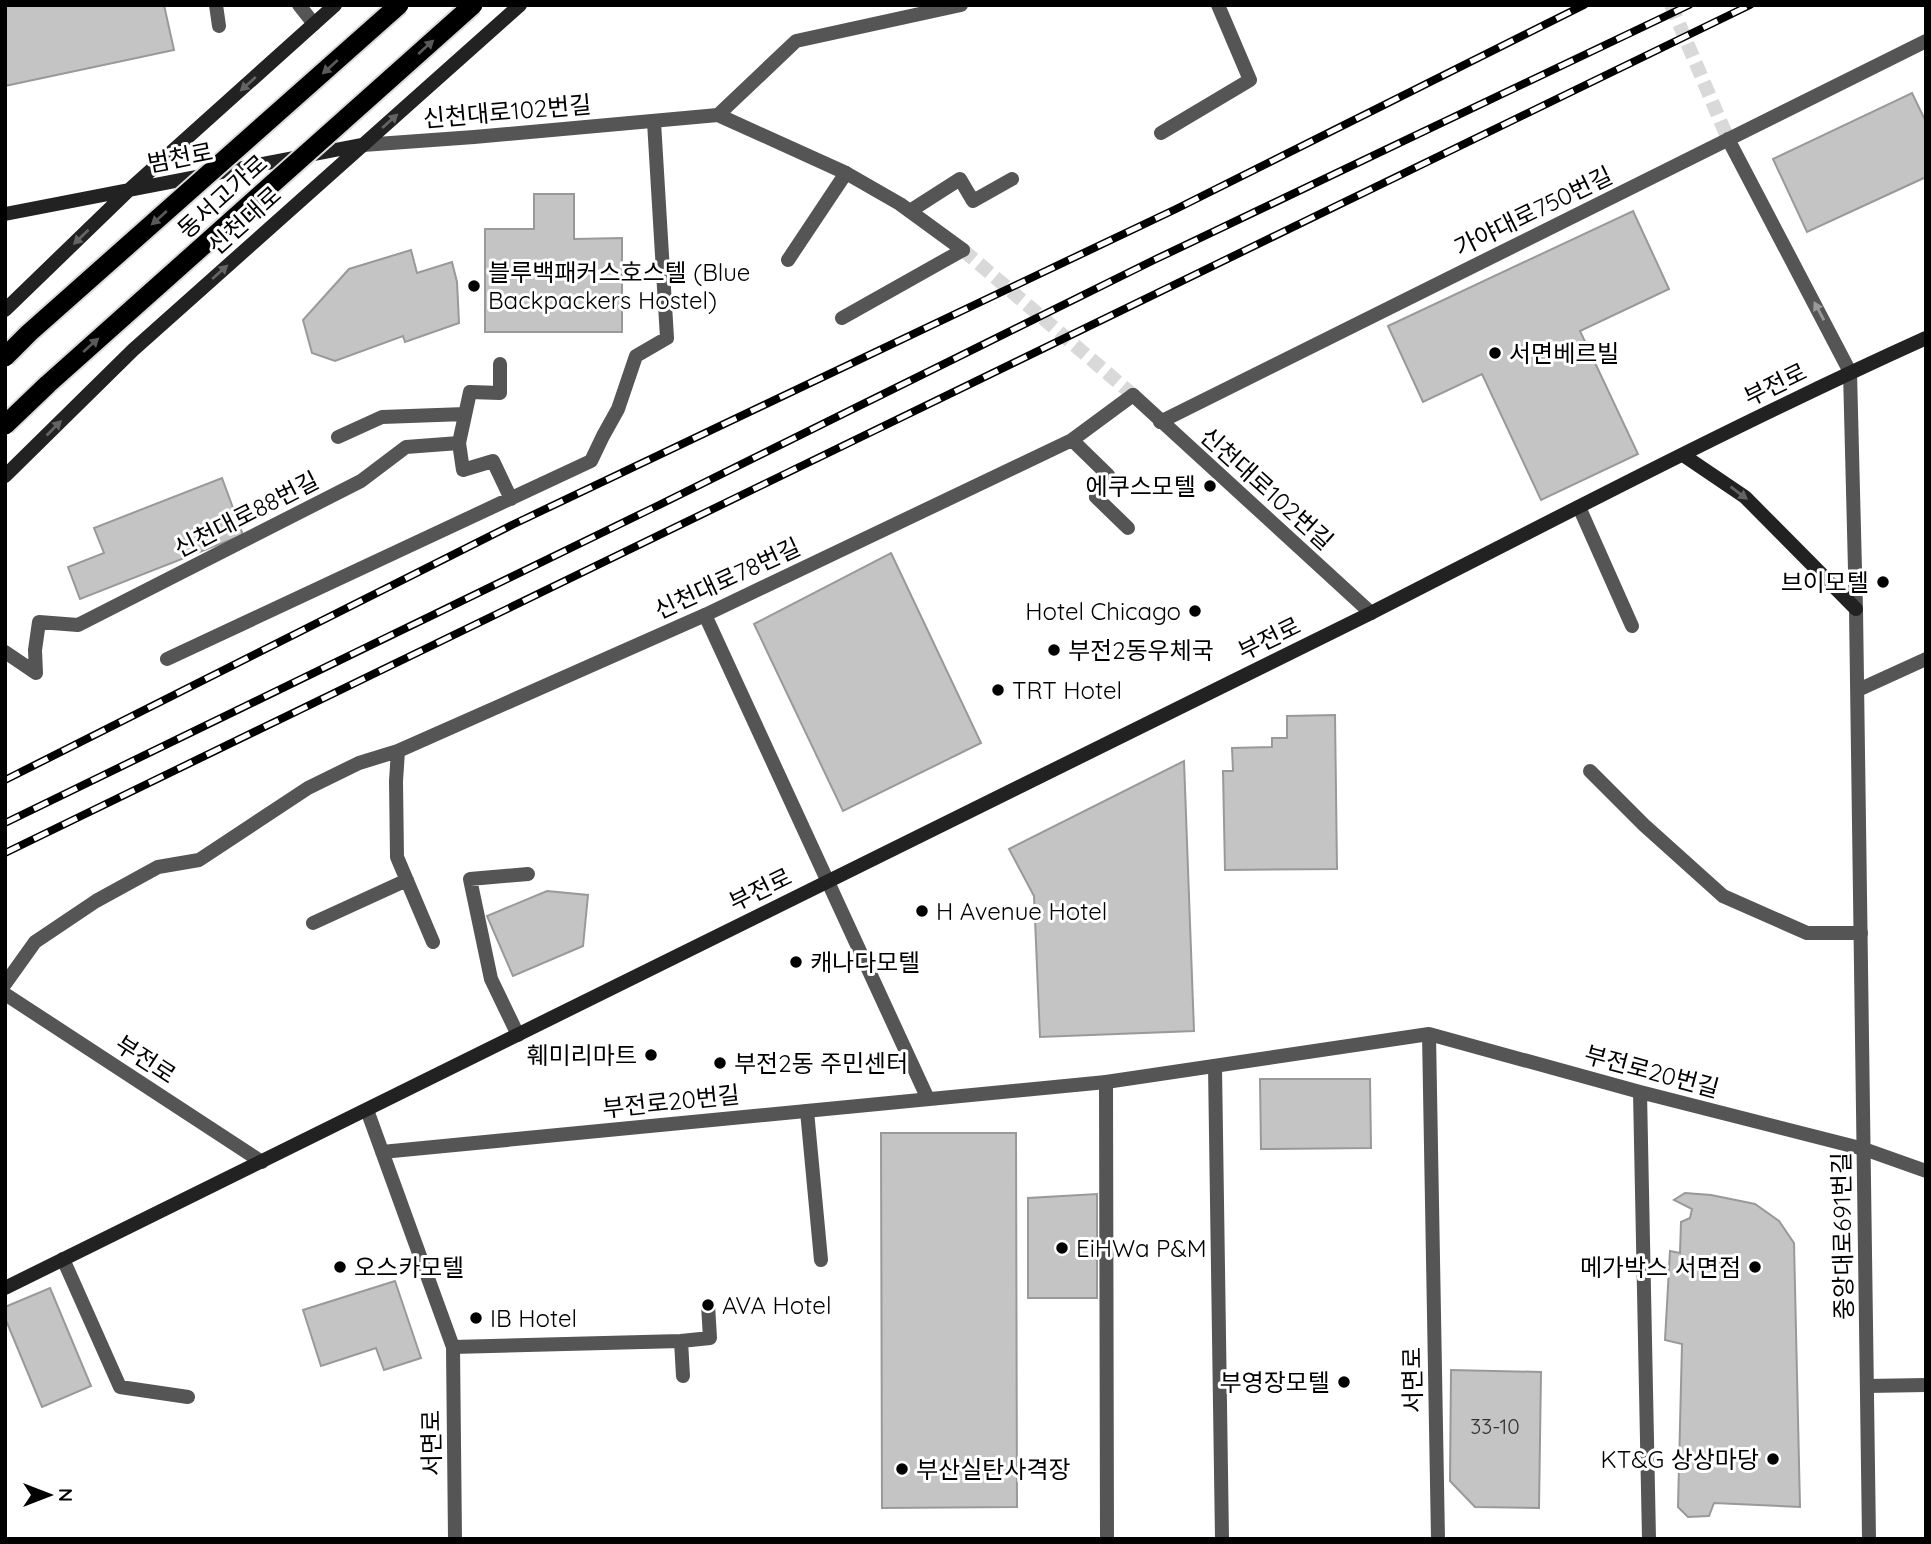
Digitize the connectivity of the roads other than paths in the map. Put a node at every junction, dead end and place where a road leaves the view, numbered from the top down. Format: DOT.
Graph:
graph roads {
  1 [pos="216,5"];
  2 [pos="299,5"];
  3 [pos="335,5"];
  4 [pos="399,5"];
  5 [pos="473,5"];
  6 [pos="520,5"];
  7 [pos="961,5"];
  8 [pos="1218,5"];
  9 [pos="314,24"];
  10 [pos="219,26"];
  11 [pos="1926,41"];
  12 [pos="718,116"];
  13 [pos="654,121"];
  14 [pos="1161,133"];
  15 [pos="1728,139"];
  16 [pos="363,145"];
  17 [pos="846,173"];
  18 [pos="1012,179"];
  19 [pos="129,190"];
  20 [pos="910,211"];
  21 [pos="5,214"];
  22 [pos="788,260"];
  23 [pos="5,310"];
  24 [pos="842,318"];
  25 [pos="1926,338"];
  26 [pos="5,357"];
  27 [pos="500,364"];
  28 [pos="1850,372"];
  29 [pos="1133,395"];
  30 [pos="465,414"];
  31 [pos="1160,422"];
  32 [pos="5,425"];
  33 [pos="338,437"];
  34 [pos="1072,440"];
  35 [pos="458,443"];
  36 [pos="1683,455"];
  37 [pos="5,476"];
  38 [pos="511,499"];
  39 [pos="1579,507"];
  40 [pos="1128,528"];
  41 [pos="1856,609"];
  42 [pos="1371,613"];
  43 [pos="705,615"];
  44 [pos="1632,626"];
  45 [pos="5,652"];
  46 [pos="167,659"];
  47 [pos="1926,659"];
  48 [pos="1858,690"];
  49 [pos="398,751"];
  50 [pos="1591,771"];
  51 [pos="528,874"];
  52 [pos="407,880"];
  53 [pos="827,881"];
  54 [pos="313,923"];
  55 [pos="1861,933"];
  56 [pos="433,942"];
  57 [pos="5,984"];
  58 [pos="5,994"];
  59 [pos="1429,1034"];
  60 [pos="518,1035"];
  61 [pos="1215,1066"];
  62 [pos="1106,1082"];
  63 [pos="1640,1092"];
  64 [pos="928,1099"];
  65 [pos="367,1110"];
  66 [pos="807,1111"];
  67 [pos="1864,1149"];
  68 [pos="382,1152"];
  69 [pos="262,1162"];
  70 [pos="1926,1171"];
  71 [pos="63,1259"];
  72 [pos="821,1260"];
  73 [pos="5,1288"];
  74 [pos="708,1306"];
  75 [pos="681,1341"];
  76 [pos="453,1347"];
  77 [pos="683,1376"];
  78 [pos="1926,1385"];
  79 [pos="1867,1387"];
  80 [pos="188,1396"];
  81 [pos="455,1539"];
  82 [pos="1107,1539"];
  83 [pos="1222,1539"];
  84 [pos="1438,1539"];
  85 [pos="1648,1539"];
  86 [pos="1869,1539"];
  1 -- 10 [label="street"];
  2 -- 9 [label="street"];
  3 -- 9 [label="main road"];
  4 -- 26 [label="highway, 동서고가로, one-way, bridge"];
  32 -- 5 [label="highway, 동서고가로, one-way, bridge"];
  16 -- 6 [label="main road, 신천대로, one-way"];
  7 -- 12 [label="street"];
  8 -- 14 [label="street"];
  9 -- 19 [label="main road, one-way"];
  11 -- 15 [label="street, 가야대로750번길"];
  12 -- 13 [label="street, 신천대로102번길"];
  12 -- 17 [label="street, 신천대로102번길"];
  13 -- 16 [label="street, 신천대로102번길"];
  13 -- 38 [label="street"];
  28 -- 15 [label="street, one-way"];
  15 -- 31 [label="street, 가야대로750번길"];
  16 -- 19 [label="main road, 범천로"];
  37 -- 16 [label="main road, 신천대로, one-way"];
  17 -- 20 [label="street, 신천대로102번길"];
  17 -- 22 [label="street"];
  18 -- 20 [label="street"];
  19 -- 21 [label="main road, 범천로"];
  19 -- 23 [label="main road, one-way"];
  20 -- 24 [label="street, 신천대로102번길"];
  25 -- 28 [label="main road, 부전로"];
  27 -- 30 [label="street"];
  28 -- 36 [label="main road, 부전로"];
  28 -- 41 [label="street, 중앙대로691번길"];
  29 -- 31 [label="street, 신천대로102번길"];
  29 -- 34 [label="street, 신천대로78번길"];
  30 -- 33 [label="street"];
  30 -- 35 [label="street"];
  31 -- 42 [label="street, 신천대로102번길"];
  34 -- 40 [label="street"];
  34 -- 43 [label="street, 신천대로78번길"];
  35 -- 38 [label="street"];
  35 -- 45 [label="street, 신천대로88번길"];
  36 -- 39 [label="main road, 부전로"];
  36 -- 41 [label="main road, one-way"];
  38 -- 46 [label="street"];
  39 -- 42 [label="main road, 부전로"];
  39 -- 44 [label="street"];
  41 -- 48 [label="street, 중앙대로691번길"];
  42 -- 53 [label="main road, 부전로"];
  43 -- 49 [label="street, 신천대로78번길"];
  43 -- 53 [label="street"];
  47 -- 48 [label="street"];
  48 -- 55 [label="street, 중앙대로691번길"];
  49 -- 52 [label="street"];
  49 -- 57 [label="street, 신천대로78번길"];
  50 -- 55 [label="street"];
  51 -- 60 [label="street"];
  52 -- 54 [label="street"];
  52 -- 56 [label="street"];
  53 -- 60 [label="main road, 부전로"];
  53 -- 64 [label="street"];
  55 -- 67 [label="street, 중앙대로691번길"];
  58 -- 69 [label="street, 부전로"];
  59 -- 61 [label="street, 부전로20번길"];
  59 -- 63 [label="street, 부전로20번길"];
  59 -- 84 [label="street, 서면로"];
  60 -- 65 [label="main road, 부전로"];
  61 -- 62 [label="street, 부전로20번길"];
  61 -- 83 [label="street"];
  62 -- 64 [label="street, 부전로20번길"];
  62 -- 82 [label="street"];
  63 -- 67 [label="street, 부전로20번길"];
  63 -- 85 [label="street"];
  64 -- 66 [label="street, 부전로20번길"];
  65 -- 68 [label="street"];
  65 -- 69 [label="main road, 부전로"];
  66 -- 68 [label="street, 부전로20번길"];
  66 -- 72 [label="street"];
  67 -- 70 [label="street, 부전로20번길"];
  67 -- 79 [label="street, 중앙대로691번길"];
  68 -- 76 [label="street"];
  69 -- 71 [label="main road, 부전로"];
  71 -- 73 [label="main road, 부전로"];
  71 -- 80 [label="street"];
  74 -- 75 [label="street"];
  75 -- 76 [label="street"];
  75 -- 77 [label="street"];
  76 -- 81 [label="street, 서면로"];
  78 -- 79 [label="street"];
  79 -- 86 [label="street, 중앙대로691번길"];
}
